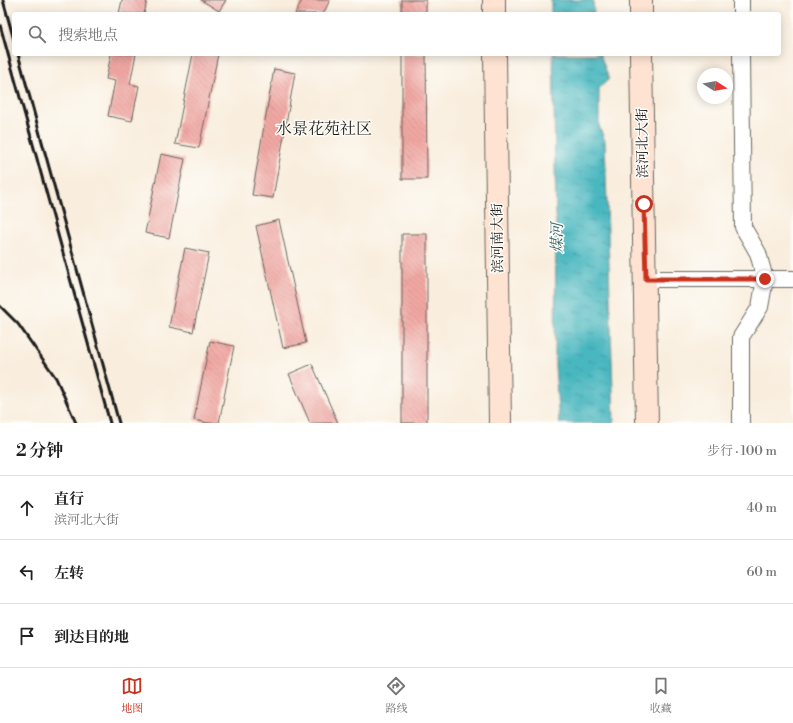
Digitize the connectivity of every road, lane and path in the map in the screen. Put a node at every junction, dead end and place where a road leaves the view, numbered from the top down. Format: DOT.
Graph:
graph roads {
  1 [pos="494,0"];
  2 [pos="640,0"];
  3 [pos="741,0"];
  4 [pos="494,12"];
  5 [pos="641,12"];
  6 [pos="741,12"];
  7 [pos="495,56"];
  8 [pos="642,56"];
  9 [pos="741,56"];
  10 [pos="646,279"];
  11 [pos="765,279"];
  12 [pos="793,279"];
  13 [pos="500,423"];
  14 [pos="647,423"];
  15 [pos="741,423"];
  1 -- 4 [label="main road"];
  2 -- 5 [label="main road"];
  3 -- 6 [label="street"];
  7 -- 13 [label="main road, 滨河南大街"];
  8 -- 10 [label="main road, 滨河北大街"];
  9 -- 11 [label="street"];
  10 -- 11 [label="street"];
  10 -- 14 [label="main road, 滨河北大街"];
  11 -- 12 [label="street"];
  11 -- 15 [label="street"];
}
